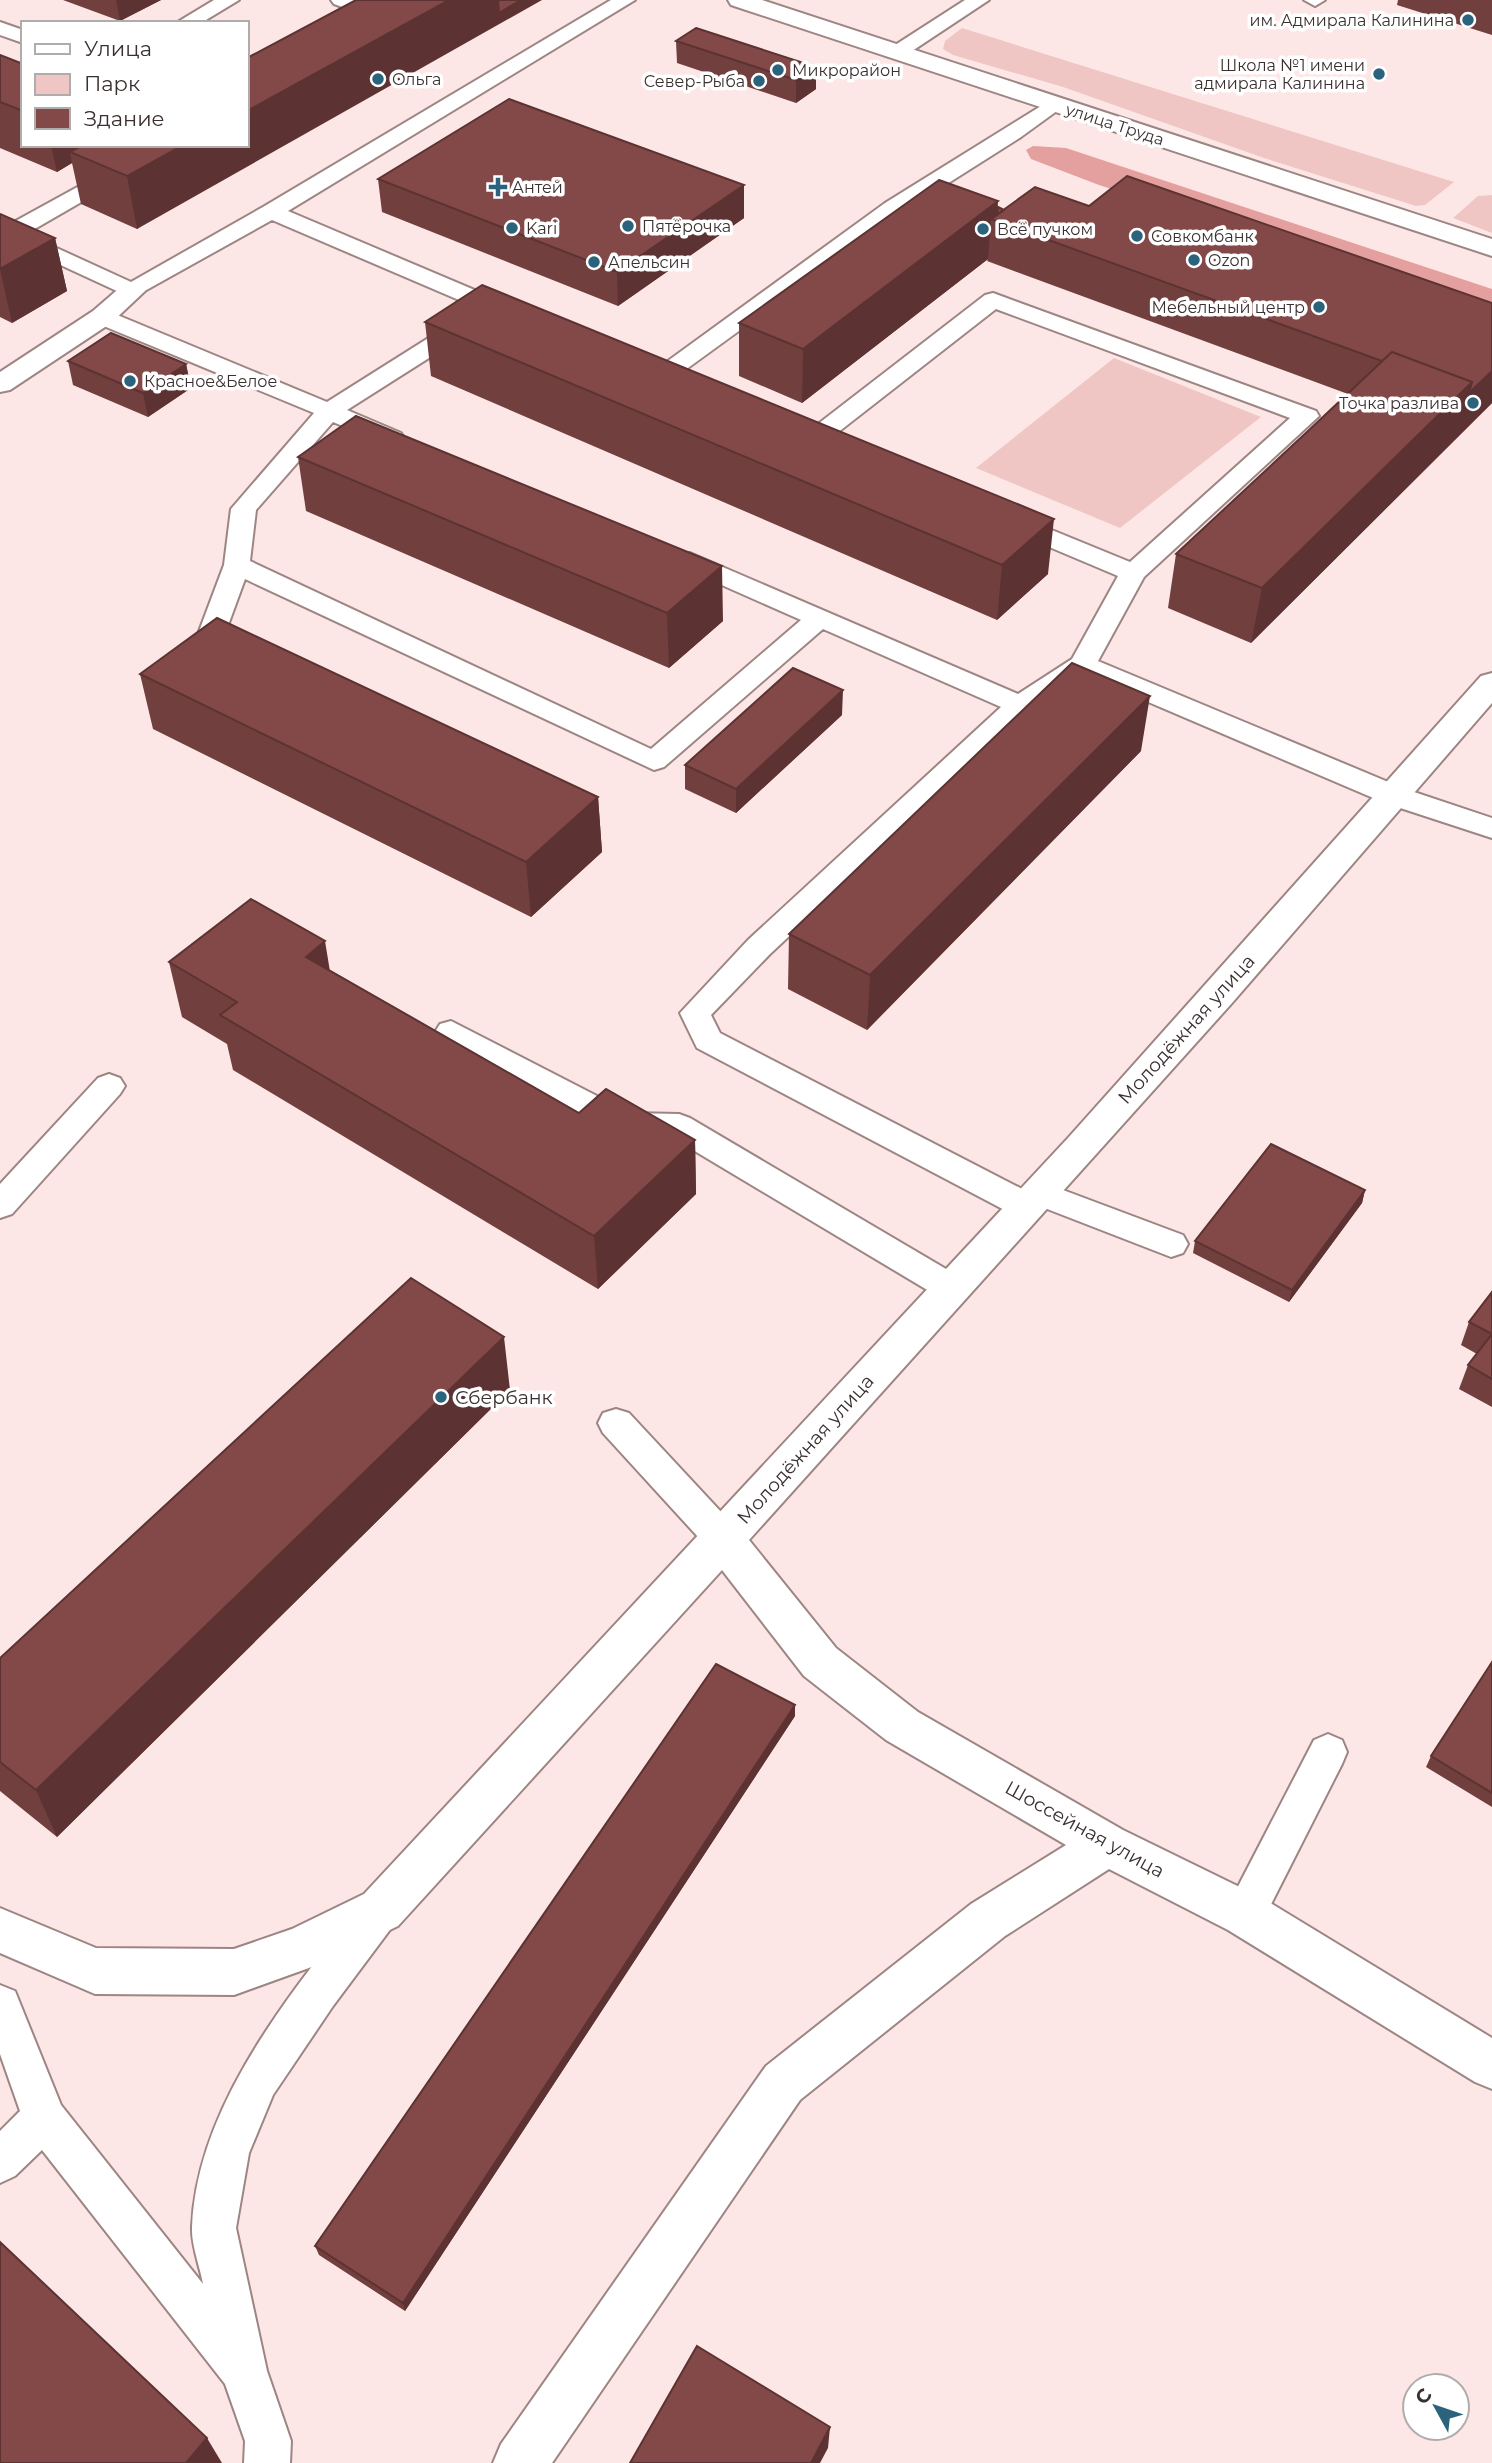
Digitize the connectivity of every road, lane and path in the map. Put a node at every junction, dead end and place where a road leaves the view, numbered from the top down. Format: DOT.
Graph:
graph roads {
  1 [pos="229,0"];
  2 [pos="341,0"];
  3 [pos="625,0"];
  4 [pos="739,0"];
  5 [pos="979,0"];
  6 [pos="191,21"];
  7 [pos="0,28"];
  8 [pos="372,32"];
  9 [pos="21,36"];
  10 [pos="896,53"];
  11 [pos="1054,104"];
  12 [pos="160,147"];
  13 [pos="271,212"];
  14 [pos="4,232"];
  15 [pos="1492,248"];
  16 [pos="132,291"];
  17 [pos="494,306"];
  18 [pos="102,317"];
  19 [pos="530,321"];
  20 [pos="638,366"];
  21 [pos="662,376"];
  22 [pos="0,384"];
  23 [pos="687,386"];
  24 [pos="329,411"];
  25 [pos="789,428"];
  26 [pos="814,439"];
  27 [pos="418,448"];
  28 [pos="840,449"];
  29 [pos="993,514"];
  30 [pos="657,548"];
  31 [pos="237,565"];
  32 [pos="1133,573"];
  33 [pos="821,617"];
  34 [pos="246,659"];
  35 [pos="1083,664"];
  36 [pos="1492,683"];
  37 [pos="1020,705"];
  38 [pos="1395,796"];
  39 [pos="1492,828"];
  40 [pos="452,1032"];
  41 [pos="109,1086"];
  42 [pos="1033,1200"];
  43 [pos="0,1205"];
  44 [pos="1171,1244"];
  45 [pos="951,1288"];
  46 [pos="616,1423"];
  47 [pos="723,1539"];
  48 [pos="1328,1752"];
  49 [pos="1107,1845"];
  50 [pos="381,1910"];
  51 [pos="1245,1914"];
  52 [pos="0,1930"];
  53 [pos="0,2005"];
  54 [pos="1492,2065"];
  55 [pos="44,2118"];
  56 [pos="0,2161"];
  57 [pos="244,2371"];
  58 [pos="267,2463"];
  59 [pos="520,2463"];
  1 -- 6 [label="lane"];
  2 -- 8 [label="lane"];
  3 -- 13 [label="lane"];
  4 -- 10 [label="street, улица Труда"];
  5 -- 10 [label="lane"];
  7 -- 9 [label="lane"];
  10 -- 11 [label="street, улица Труда"];
  11 -- 15 [label="street, улица Труда"];
  11 -- 21 [label="lane"];
  12 -- 14 [label="lane"];
  13 -- 16 [label="lane"];
  13 -- 17 [label="lane"];
  14 -- 16 [label="lane"];
  16 -- 18 [label="street"];
  17 -- 19 [label="lane"];
  17 -- 24 [label="lane"];
  18 -- 22 [label="street"];
  18 -- 24 [label="lane"];
  20 -- 21 [label="lane"];
  21 -- 23 [label="lane"];
  24 -- 27 [label="lane"];
  24 -- 31 [label="lane"];
  25 -- 26 [label="lane"];
  26 -- 28 [label="lane"];
  26 -- 32 [label="lane"];
  29 -- 32 [label="lane"];
  30 -- 33 [label="lane"];
  31 -- 33 [label="lane"];
  31 -- 34 [label="lane"];
  32 -- 35 [label="lane"];
  33 -- 37 [label="lane"];
  35 -- 37 [label="lane"];
  35 -- 38 [label="lane"];
  36 -- 38 [label="street, Молодёжная улица"];
  37 -- 42 [label="lane"];
  38 -- 39 [label="lane"];
  38 -- 42 [label="street, Молодёжная улица"];
  40 -- 45 [label="lane"];
  41 -- 43 [label="lane"];
  42 -- 44 [label="lane"];
  42 -- 45 [label="street, Молодёжная улица"];
  45 -- 47 [label="street, Молодёжная улица"];
  46 -- 47 [label="lane"];
  47 -- 49 [label="street, Шоссейная улица"];
  47 -- 50 [label="street, Молодёжная улица"];
  48 -- 51 [label="lane"];
  49 -- 51 [label="street, Шоссейная улица"];
  49 -- 59 [label="street"];
  50 -- 52 [label="street, Молодёжная улица"];
  50 -- 57 [label="lane"];
  51 -- 54 [label="street, Шоссейная улица"];
  53 -- 55 [label="lane"];
  55 -- 56 [label="lane"];
  55 -- 57 [label="lane"];
  57 -- 58 [label="lane"];
}
